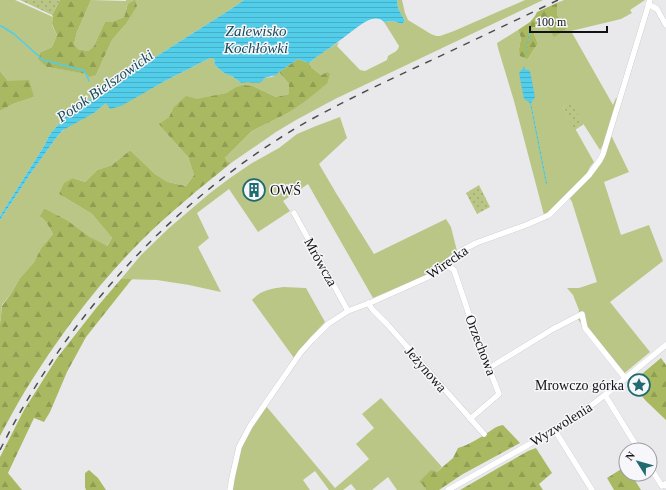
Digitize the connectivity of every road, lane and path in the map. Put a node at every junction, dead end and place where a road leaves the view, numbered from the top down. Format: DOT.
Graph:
graph roads {
  1 [pos="649,2"];
  2 [pos="666,25"];
  3 [pos="294,213"];
  4 [pos="445,264"];
  5 [pos="368,303"];
  6 [pos="348,311"];
  7 [pos="666,345"];
  8 [pos="489,368"];
  9 [pos="625,378"];
  10 [pos="605,395"];
  11 [pos="470,419"];
  12 [pos="554,429"];
  13 [pos="484,434"];
  14 [pos="634,442"];
  15 [pos="658,480"];
  16 [pos="666,486"];
  17 [pos="230,490"];
  18 [pos="448,490"];
  19 [pos="592,490"];
  1 -- 2 [label="street"];
  1 -- 4 [label="street, Wirecka"];
  3 -- 6 [label="street, Mrówcza"];
  4 -- 5 [label="street, Wirecka"];
  4 -- 8 [label="street, Orzechowa"];
  5 -- 6 [label="street, Wirecka"];
  5 -- 11 [label="street, Jeżynowa"];
  6 -- 17 [label="street, Wirecka"];
  7 -- 9 [label="street, Wyzwolenia"];
  8 -- 9 [label="street"];
  8 -- 11 [label="street, Orzechowa"];
  9 -- 10 [label="street, Wyzwolenia"];
  10 -- 12 [label="street, Wyzwolenia"];
  10 -- 14 [label="street"];
  11 -- 13 [label="street, Jeżynowa"];
  12 -- 18 [label="street, Wyzwolenia"];
  12 -- 19 [label="street"];
  15 -- 16 [label="street"];
}
